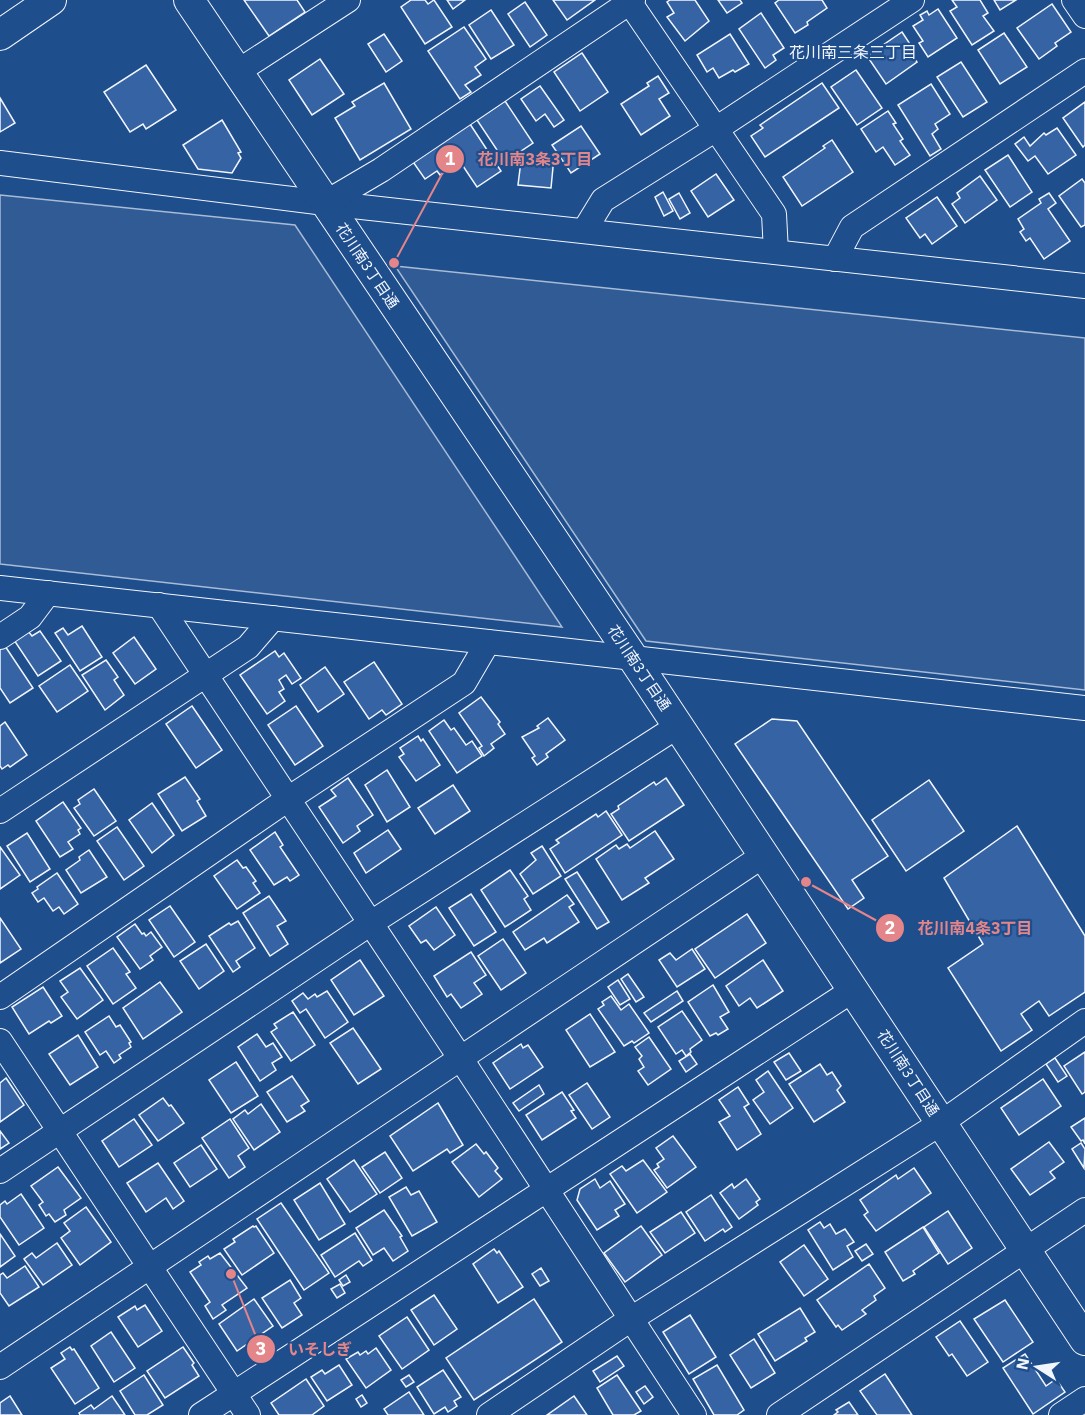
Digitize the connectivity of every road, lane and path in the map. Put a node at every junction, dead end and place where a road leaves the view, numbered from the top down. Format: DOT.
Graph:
graph roads {
  1 [pos="51,0"];
  2 [pos="189,0"];
  3 [pos="348,0"];
  4 [pos="912,0"];
  5 [pos="1074,0"];
  6 [pos="630,1"];
  7 [pos="1085,16"];
  8 [pos="0,35"];
  9 [pos="1085,71"];
  10 [pos="237,72"];
  11 [pos="716,129"];
  12 [pos="0,163"];
  13 [pos="325,203"];
  14 [pos="584,231"];
  15 [pos="776,252"];
  16 [pos="835,259"];
  17 [pos="1082,280"];
  18 [pos="0,588"];
  19 [pos="48,593"];
  20 [pos="159,605"];
  21 [pos="273,618"];
  22 [pos="0,637"];
  23 [pos="488,642"];
  24 [pos="633,658"];
  25 [pos="206,675"];
  26 [pos="1085,708"];
  27 [pos="678,726"];
  28 [pos="288,799"];
  29 [pos="0,811"];
  30 [pos="764,855"];
  31 [pos="371,923"];
  32 [pos="853,990"];
  33 [pos="0,997"];
  34 [pos="1085,1021"];
  35 [pos="0,1041"];
  36 [pos="461,1059"];
  37 [pos="941,1123"];
  38 [pos="59,1131"];
  39 [pos="0,1171"];
  40 [pos="548,1191"];
  41 [pos="1085,1210"];
  42 [pos="1026,1250"];
  43 [pos="149,1267"];
  44 [pos="631,1319"];
  45 [pos="1085,1340"];
  46 [pos="0,1367"];
  47 [pos="233,1393"];
  48 [pos="1085,1399"];
  49 [pos="201,1415"];
  50 [pos="248,1415"];
  51 [pos="489,1415"];
  52 [pos="694,1415"];
  53 [pos="779,1415"];
  54 [pos="1061,1415"];
  1 -- 8 [label="street"];
  2 -- 10 [label="street, 花川南3丁目通"];
  3 -- 10 [label="street"];
  4 -- 11 [label="street"];
  5 -- 7 [label="street"];
  6 -- 11 [label="street"];
  6 -- 13 [label="street"];
  9 -- 16 [label="street"];
  10 -- 13 [label="street, 花川南3丁目通"];
  11 -- 14 [label="street"];
  11 -- 15 [label="street"];
  12 -- 13 [label="street"];
  13 -- 14 [label="street"];
  13 -- 24 [label="street, 花川南3丁目通"];
  14 -- 15 [label="street"];
  15 -- 16 [label="street"];
  16 -- 17 [label="street"];
  18 -- 19 [label="street"];
  19 -- 20 [label="street"];
  19 -- 22 [label="street"];
  20 -- 21 [label="street"];
  20 -- 25 [label="street"];
  21 -- 23 [label="street"];
  21 -- 25 [label="street"];
  23 -- 24 [label="street"];
  23 -- 28 [label="street"];
  24 -- 26 [label="street"];
  24 -- 27 [label="street, 花川南3丁目通"];
  25 -- 28 [label="street"];
  25 -- 29 [label="street"];
  27 -- 30 [label="street, 花川南3丁目通"];
  27 -- 31 [label="street"];
  28 -- 31 [label="street"];
  28 -- 33 [label="street"];
  30 -- 32 [label="street, 花川南3丁目通"];
  30 -- 36 [label="street"];
  31 -- 36 [label="street"];
  31 -- 38 [label="street"];
  32 -- 37 [label="street, 花川南3丁目通"];
  32 -- 40 [label="street"];
  34 -- 37 [label="street"];
  35 -- 38 [label="street"];
  36 -- 40 [label="street"];
  36 -- 43 [label="street"];
  37 -- 42 [label="street, 花川南3丁目通"];
  37 -- 44 [label="street"];
  38 -- 39 [label="street"];
  38 -- 43 [label="street"];
  40 -- 44 [label="street"];
  40 -- 47 [label="street"];
  41 -- 42 [label="street"];
  42 -- 45 [label="street, 花川南3丁目通"];
  42 -- 53 [label="street"];
  43 -- 46 [label="street"];
  43 -- 47 [label="street"];
  44 -- 51 [label="street"];
  44 -- 52 [label="street"];
  47 -- 49 [label="street"];
  47 -- 50 [label="street"];
  48 -- 54 [label="street"];
}
